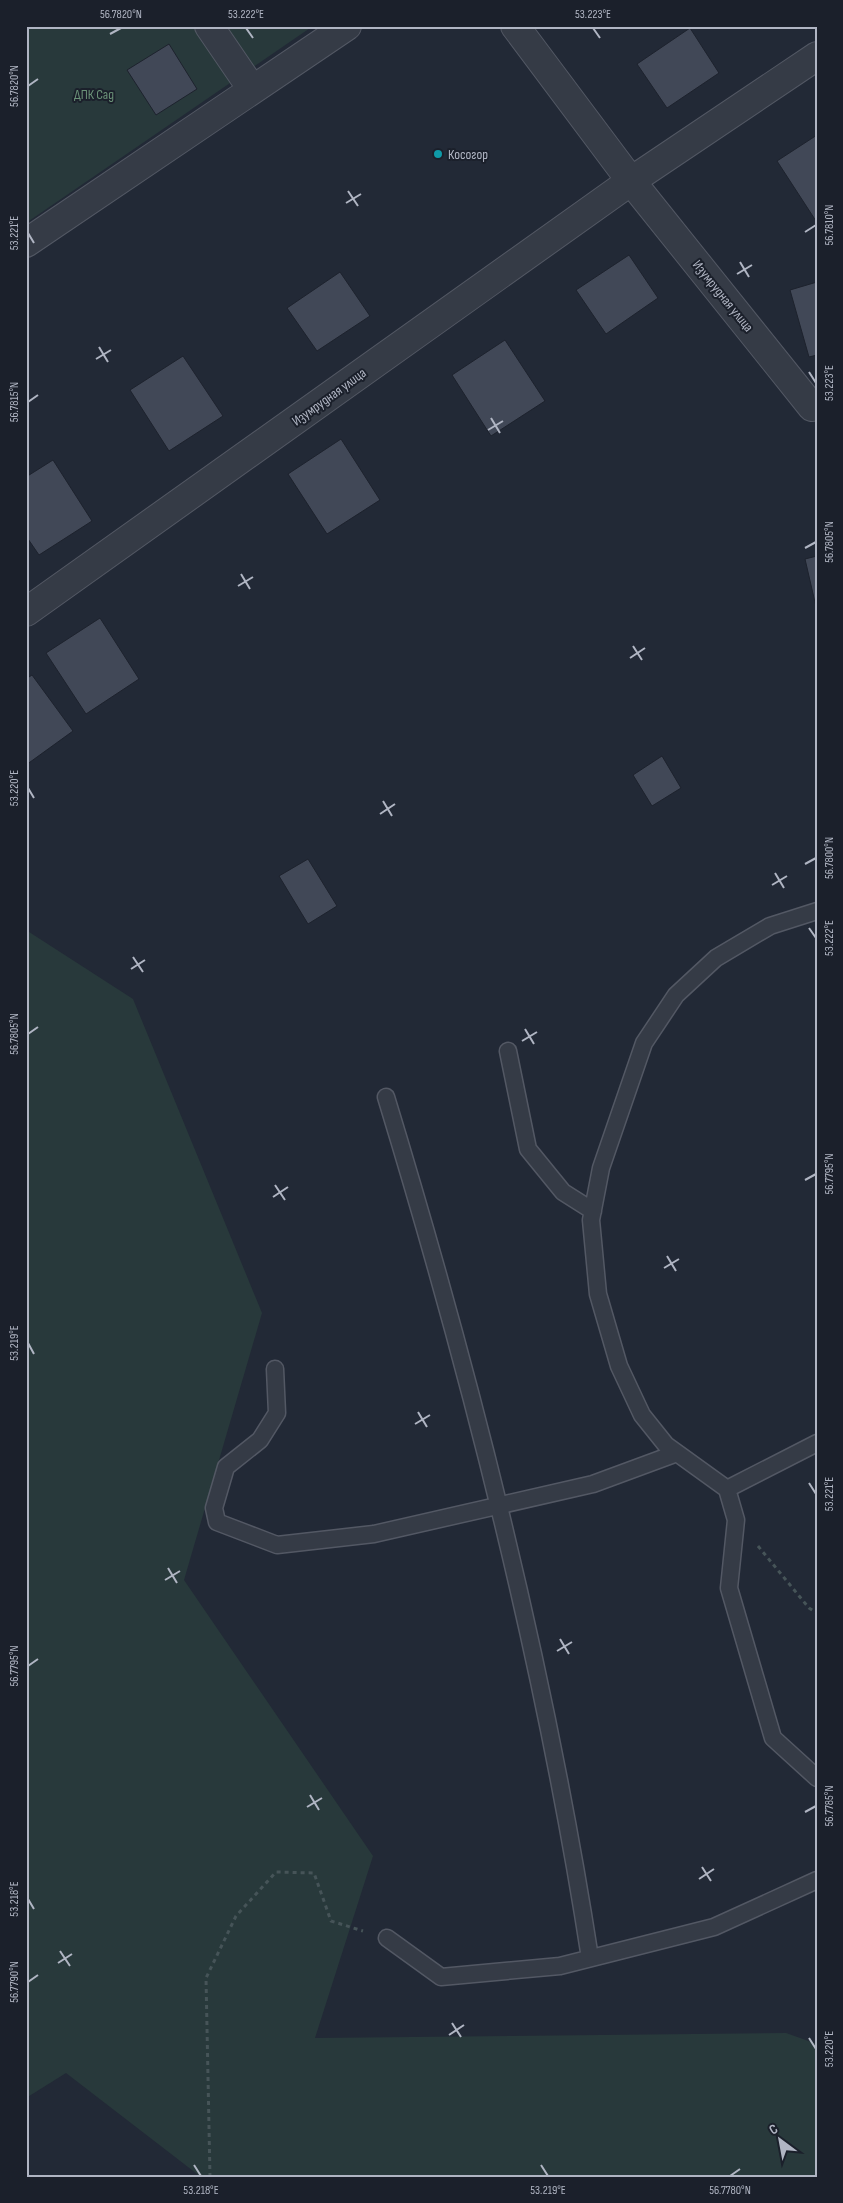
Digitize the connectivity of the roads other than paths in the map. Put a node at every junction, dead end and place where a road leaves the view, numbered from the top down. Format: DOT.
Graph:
graph roads {
  1 [pos="209,26"];
  2 [pos="347,26"];
  3 [pos="515,26"];
  4 [pos="817,56"];
  5 [pos="252,89"];
  6 [pos="631,181"];
  7 [pos="26,243"];
  8 [pos="817,405"];
  9 [pos="26,612"];
  10 [pos="817,911"];
  11 [pos="508,1051"];
  12 [pos="386,1097"];
  13 [pos="593,1211"];
  14 [pos="275,1369"];
  15 [pos="817,1443"];
  16 [pos="678,1453"];
  17 [pos="727,1488"];
  18 [pos="500,1506"];
  19 [pos="817,1778"];
  20 [pos="817,1880"];
  21 [pos="387,1938"];
  22 [pos="590,1958"];
  1 -- 5 [label="street"];
  2 -- 5 [label="street"];
  3 -- 6 [label="street, Изумрудная улица"];
  4 -- 6 [label="street, Изумрудная улица"];
  5 -- 7 [label="street"];
  6 -- 8 [label="street, Изумрудная улица"];
  6 -- 9 [label="street, Изумрудная улица"];
  10 -- 13 [label="lane"];
  11 -- 13 [label="lane"];
  12 -- 18 [label="lane"];
  13 -- 16 [label="lane"];
  14 -- 18 [label="lane"];
  15 -- 17 [label="lane"];
  16 -- 17 [label="lane"];
  16 -- 18 [label="lane"];
  17 -- 19 [label="lane"];
  18 -- 22 [label="lane"];
  20 -- 22 [label="lane"];
  21 -- 22 [label="lane"];
}
